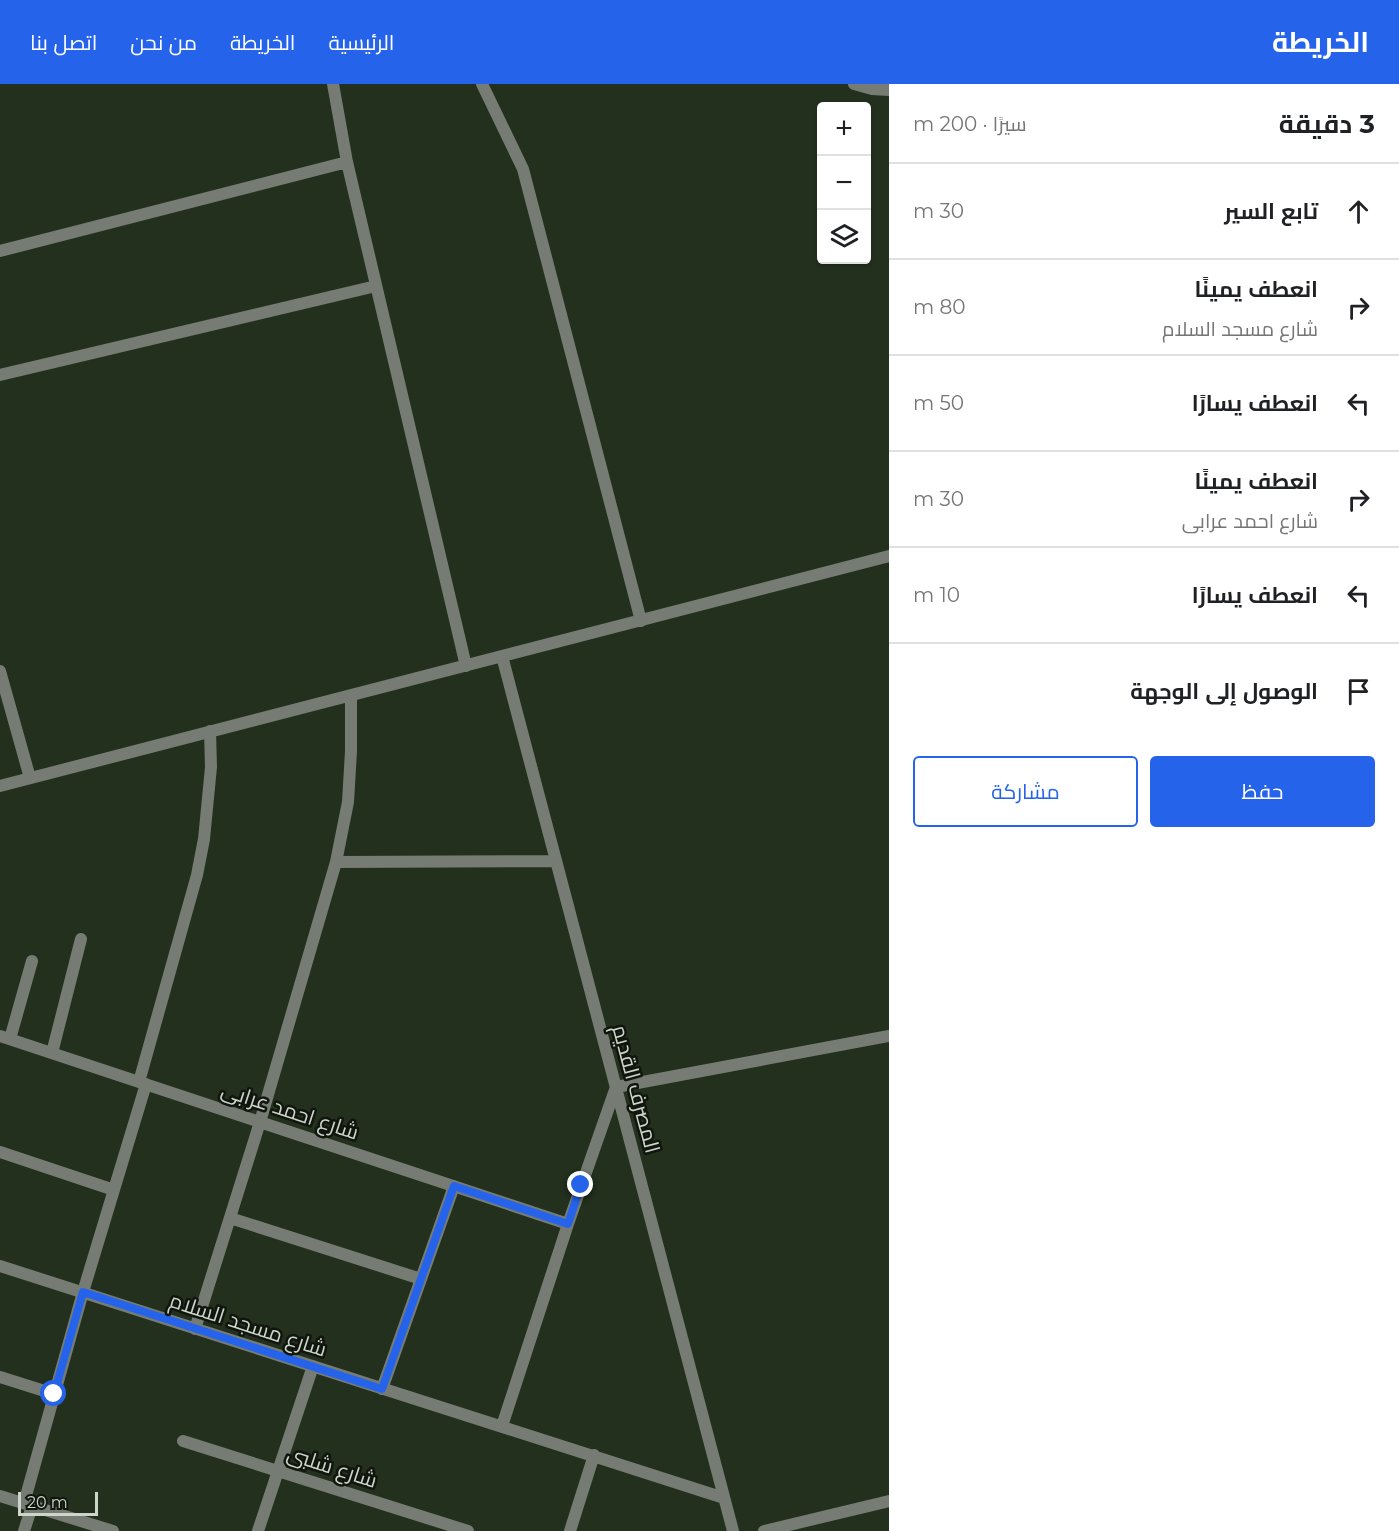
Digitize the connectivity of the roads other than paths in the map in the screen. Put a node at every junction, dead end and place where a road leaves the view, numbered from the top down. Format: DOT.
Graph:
graph roads {
  1 [pos="333,84"];
  2 [pos="482,84"];
  3 [pos="854,84"];
  4 [pos="889,90"];
  5 [pos="347,162"];
  6 [pos="0,251"];
  7 [pos="376,286"];
  8 [pos="0,375"];
  9 [pos="889,556"];
  10 [pos="641,621"];
  11 [pos="502,656"];
  12 [pos="466,666"];
  13 [pos="0,671"];
  14 [pos="351,695"];
  15 [pos="210,731"];
  16 [pos="30,778"];
  17 [pos="0,786"];
  18 [pos="556,861"];
  19 [pos="336,862"];
  20 [pos="81,939"];
  21 [pos="32,962"];
  22 [pos="889,1036"];
  23 [pos="5,1037"];
  24 [pos="51,1053"];
  25 [pos="142,1083"];
  26 [pos="616,1087"];
  27 [pos="260,1122"];
  28 [pos="0,1152"];
  29 [pos="454,1186"];
  30 [pos="114,1190"];
  31 [pos="230,1218"];
  32 [pos="568,1224"];
  33 [pos="0,1266"];
  34 [pos="421,1279"];
  35 [pos="83,1292"];
  36 [pos="195,1329"];
  37 [pos="313,1366"];
  38 [pos="0,1377"];
  39 [pos="382,1389"];
  40 [pos="54,1394"];
  41 [pos="502,1426"];
  42 [pos="183,1441"];
  43 [pos="594,1455"];
  44 [pos="278,1470"];
  45 [pos="0,1496"];
  46 [pos="724,1498"];
  47 [pos="889,1501"];
  48 [pos="28,1504"];
  49 [pos="24,1531"];
  50 [pos="113,1531"];
  51 [pos="258,1531"];
  52 [pos="468,1531"];
  53 [pos="570,1531"];
  54 [pos="733,1531"];
  55 [pos="764,1531"];
  1 -- 5 [label="street"];
  2 -- 10 [label="street"];
  3 -- 4 [label="street"];
  5 -- 6 [label="street"];
  5 -- 7 [label="street"];
  7 -- 8 [label="street"];
  7 -- 12 [label="street"];
  9 -- 10 [label="street"];
  10 -- 11 [label="street"];
  11 -- 12 [label="street"];
  11 -- 18 [label="street, المصرف القديم"];
  12 -- 14 [label="street"];
  13 -- 16 [label="street"];
  14 -- 15 [label="street"];
  14 -- 19 [label="street"];
  15 -- 16 [label="street"];
  15 -- 25 [label="street"];
  16 -- 17 [label="street"];
  18 -- 19 [label="street"];
  18 -- 26 [label="street, المصرف القديم"];
  19 -- 27 [label="street"];
  20 -- 24 [label="street"];
  21 -- 23 [label="street"];
  22 -- 26 [label="street"];
  23 -- 24 [label="street, شارع احمد عرابى"];
  24 -- 25 [label="street, شارع احمد عرابى"];
  25 -- 27 [label="street, شارع احمد عرابى"];
  25 -- 30 [label="street"];
  26 -- 32 [label="street"];
  26 -- 46 [label="street, المصرف القديم"];
  27 -- 29 [label="street, شارع احمد عرابى"];
  27 -- 31 [label="street"];
  28 -- 30 [label="street"];
  29 -- 32 [label="street, شارع احمد عرابى"];
  29 -- 34 [label="street"];
  30 -- 35 [label="street"];
  31 -- 34 [label="street"];
  31 -- 36 [label="street"];
  32 -- 41 [label="street"];
  33 -- 35 [label="street, شارع مسجد السلام"];
  34 -- 39 [label="street"];
  35 -- 36 [label="street, شارع مسجد السلام"];
  35 -- 40 [label="street"];
  36 -- 37 [label="street, شارع مسجد السلام"];
  37 -- 39 [label="street, شارع مسجد السلام"];
  37 -- 44 [label="street"];
  38 -- 40 [label="street"];
  39 -- 41 [label="street, شارع مسجد السلام"];
  40 -- 48 [label="street"];
  41 -- 43 [label="street, شارع مسجد السلام"];
  42 -- 44 [label="street, شارع شلبى"];
  43 -- 46 [label="street, شارع مسجد السلام"];
  43 -- 53 [label="street"];
  44 -- 51 [label="street"];
  44 -- 52 [label="street, شارع شلبى"];
  45 -- 48 [label="street"];
  46 -- 54 [label="street, المصرف القديم"];
  47 -- 55 [label="street"];
  48 -- 49 [label="street"];
  48 -- 50 [label="street"];
}
